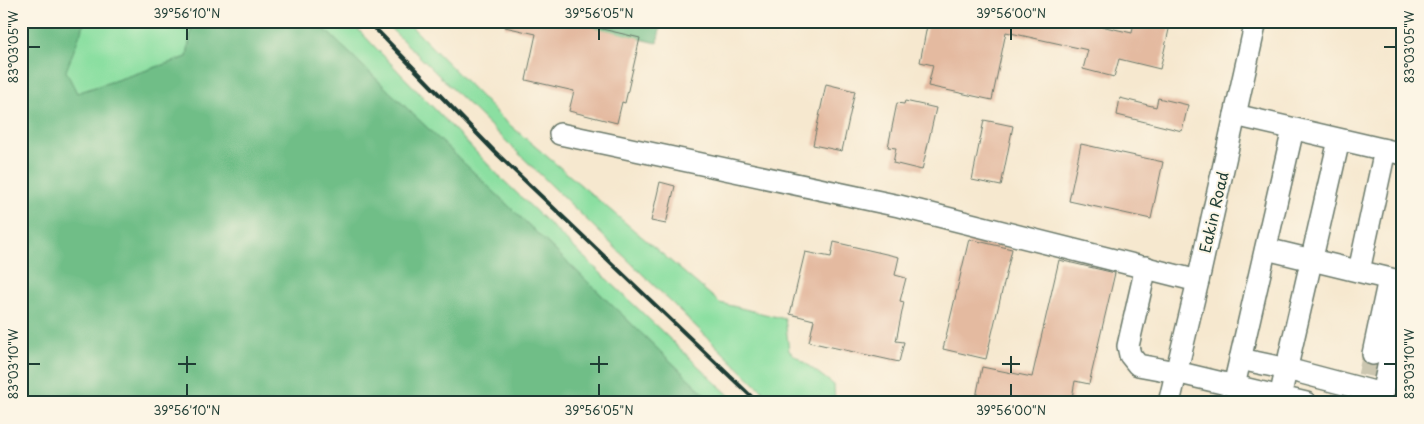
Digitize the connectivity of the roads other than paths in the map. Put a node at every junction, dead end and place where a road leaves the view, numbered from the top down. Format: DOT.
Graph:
graph roads {
  1 [pos="1256,21"];
  2 [pos="1235,116"];
  3 [pos="1294,129"];
  4 [pos="560,134"];
  5 [pos="1340,140"];
  6 [pos="1394,152"];
  7 [pos="1266,249"];
  8 [pos="1312,260"];
  9 [pos="1146,267"];
  10 [pos="1359,272"];
  11 [pos="1396,280"];
  12 [pos="1198,281"];
  13 [pos="1403,299"];
  14 [pos="1373,354"];
  15 [pos="1240,359"];
  16 [pos="1287,369"];
  17 [pos="1176,372"];
  18 [pos="1234,386"];
  19 [pos="1374,391"];
  20 [pos="1280,397"];
  21 [pos="1169,403"];
  22 [pos="1306,403"];
  1 -- 2 [label="street, Eakin Road"];
  2 -- 3 [label="street"];
  2 -- 12 [label="street, Eakin Road"];
  3 -- 5 [label="street"];
  3 -- 7 [label="street"];
  4 -- 9 [label="street"];
  5 -- 6 [label="street"];
  5 -- 8 [label="street"];
  6 -- 10 [label="street"];
  7 -- 8 [label="street"];
  7 -- 15 [label="street"];
  8 -- 10 [label="street"];
  8 -- 16 [label="street"];
  9 -- 12 [label="street"];
  9 -- 17 [label="street"];
  10 -- 11 [label="street"];
  11 -- 14 [label="street"];
  12 -- 17 [label="street, Eakin Road"];
  13 -- 19 [label="street"];
  15 -- 16 [label="street"];
  15 -- 18 [label="street"];
  16 -- 19 [label="street"];
  16 -- 20 [label="street"];
  17 -- 18 [label="street"];
  17 -- 21 [label="street, Eakin Road"];
  18 -- 20 [label="street"];
  20 -- 22 [label="street"];
}
